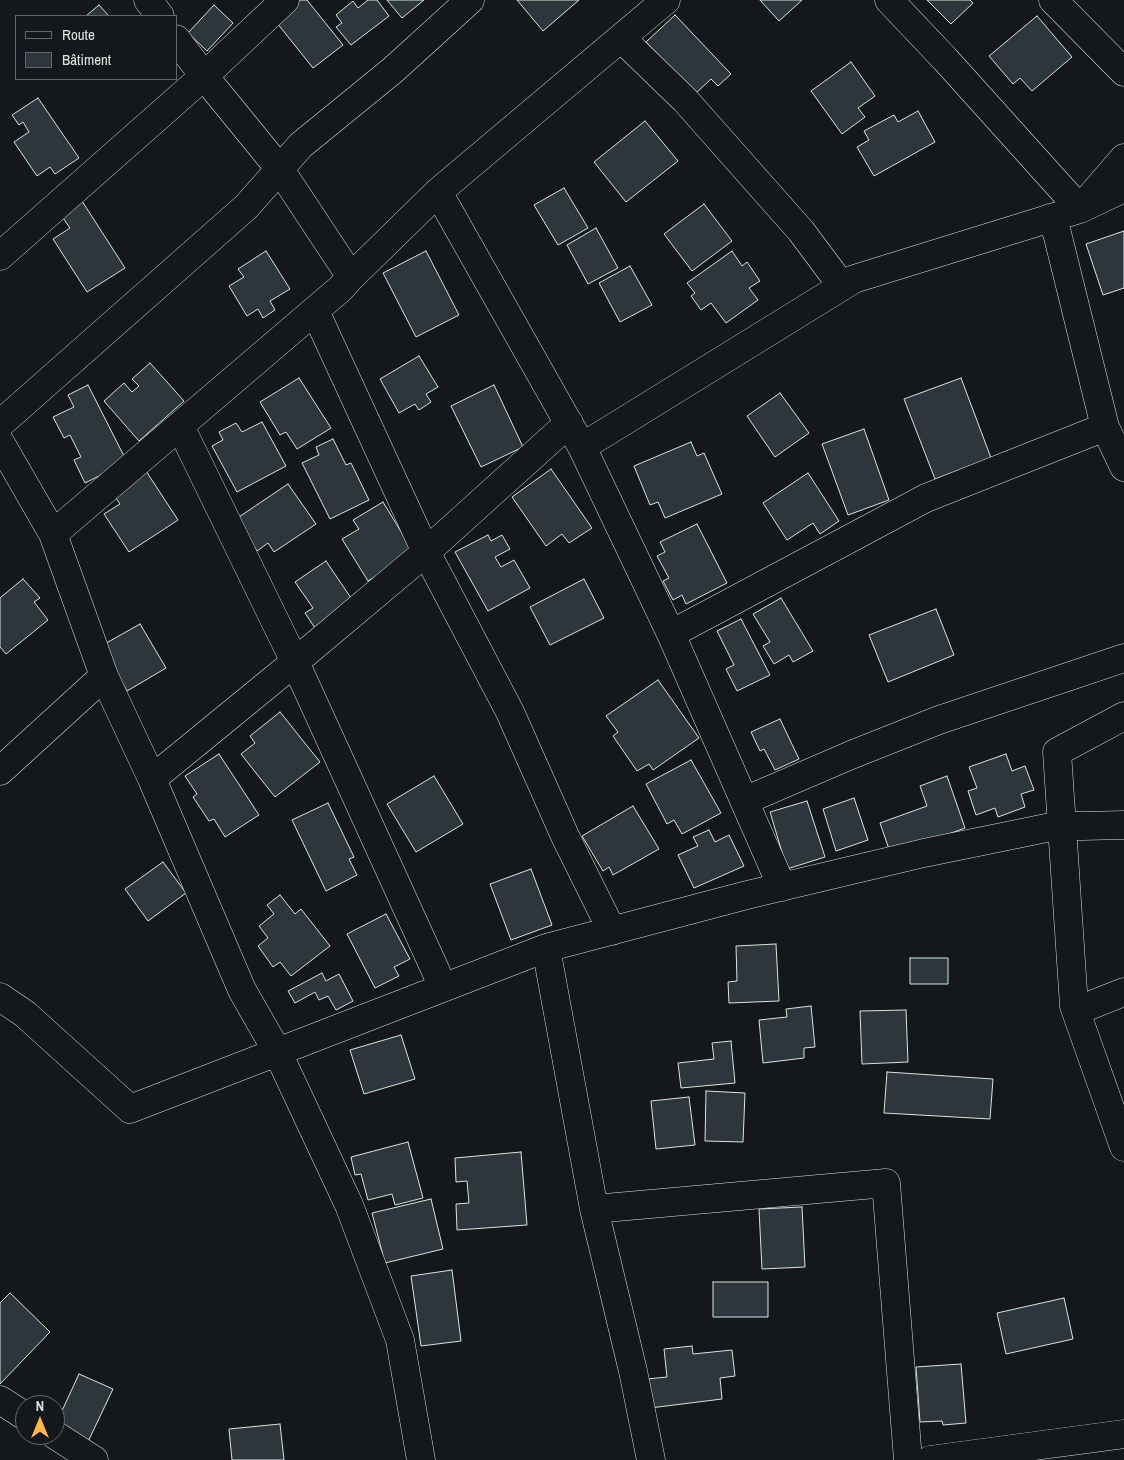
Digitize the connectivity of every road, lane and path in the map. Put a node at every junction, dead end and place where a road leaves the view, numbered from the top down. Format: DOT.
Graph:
graph roads {
  1 [pos="148,0"];
  2 [pos="285,0"];
  3 [pos="470,0"];
  4 [pos="666,0"];
  5 [pos="889,0"];
  6 [pos="1053,0"];
  7 [pos="159,15"];
  8 [pos="621,38"];
  9 [pos="178,42"];
  10 [pos="1124,72"];
  11 [pos="204,76"];
  12 [pos="1124,158"];
  13 [pos="279,168"];
  14 [pos="1124,188"];
  15 [pos="438,192"];
  16 [pos="1080,209"];
  17 [pos="1050,218"];
  18 [pos="0,256"];
  19 [pos="351,277"];
  20 [pos="842,286"];
  21 [pos="315,311"];
  22 [pos="569,423"];
  23 [pos="0,424"];
  24 [pos="180,426"];
  25 [pos="1106,427"];
  26 [pos="0,442"];
  27 [pos="582,446"];
  28 [pos="1124,467"];
  29 [pos="53,534"];
  30 [pos="426,552"];
  31 [pos="671,634"];
  32 [pos="1124,658"];
  33 [pos="295,662"];
  34 [pos="104,676"];
  35 [pos="1124,716"];
  36 [pos="0,771"];
  37 [pos="152,779"];
  38 [pos="744,801"];
  39 [pos="1061,825"];
  40 [pos="1124,825"];
  41 [pos="782,887"];
  42 [pos="612,931"];
  43 [pos="546,948"];
  44 [pos="443,987"];
  45 [pos="1124,992"];
  46 [pos="0,997"];
  47 [pos="1076,1011"];
  48 [pos="278,1053"];
  49 [pos="1124,1148"];
  50 [pos="594,1209"];
  51 [pos="0,1400"];
  52 [pos="15,1410"];
  53 [pos="1124,1434"];
  54 [pos="65,1441"];
  55 [pos="94,1460"];
  56 [pos="421,1460"];
  57 [pos="651,1460"];
  58 [pos="908,1460"];
  59 [pos="930,1460"];
  1 -- 7 [label="street"];
  2 -- 11 [label="street"];
  3 -- 13 [label="street"];
  4 -- 8 [label="street"];
  5 -- 16 [label="street"];
  6 -- 10 [label="street"];
  8 -- 15 [label="street"];
  8 -- 20 [label="street"];
  9 -- 11 [label="street"];
  11 -- 13 [label="street"];
  11 -- 18 [label="street"];
  12 -- 16 [label="street"];
  13 -- 19 [label="street"];
  13 -- 23 [label="street"];
  14 -- 16 [label="street"];
  15 -- 19 [label="street"];
  15 -- 22 [label="street"];
  16 -- 17 [label="street"];
  17 -- 20 [label="street"];
  17 -- 25 [label="street"];
  19 -- 21 [label="street"];
  20 -- 27 [label="street"];
  21 -- 24 [label="street"];
  21 -- 30 [label="street"];
  22 -- 27 [label="street"];
  22 -- 30 [label="street"];
  24 -- 29 [label="street"];
  24 -- 33 [label="street"];
  25 -- 28 [label="street"];
  25 -- 31 [label="street"];
  26 -- 29 [label="street"];
  27 -- 31 [label="street"];
  29 -- 34 [label="street"];
  30 -- 33 [label="street"];
  30 -- 42 [label="street"];
  31 -- 38 [label="street"];
  32 -- 38 [label="street"];
  33 -- 37 [label="street"];
  33 -- 44 [label="street"];
  34 -- 36 [label="street"];
  34 -- 37 [label="street"];
  35 -- 39 [label="street"];
  37 -- 48 [label="street"];
  38 -- 41 [label="street"];
  39 -- 40 [label="street"];
  39 -- 41 [label="street"];
  39 -- 47 [label="street"];
  41 -- 42 [label="street"];
  42 -- 43 [label="street"];
  43 -- 44 [label="street"];
  43 -- 50 [label="street"];
  44 -- 48 [label="street"];
  45 -- 47 [label="street"];
  46 -- 48 [label="street"];
  47 -- 49 [label="street"];
  48 -- 56 [label="street"];
  50 -- 57 [label="street"];
  50 -- 58 [label="street"];
  51 -- 52 [label="street"];
  53 -- 59 [label="street"];
  54 -- 55 [label="street"];
}
